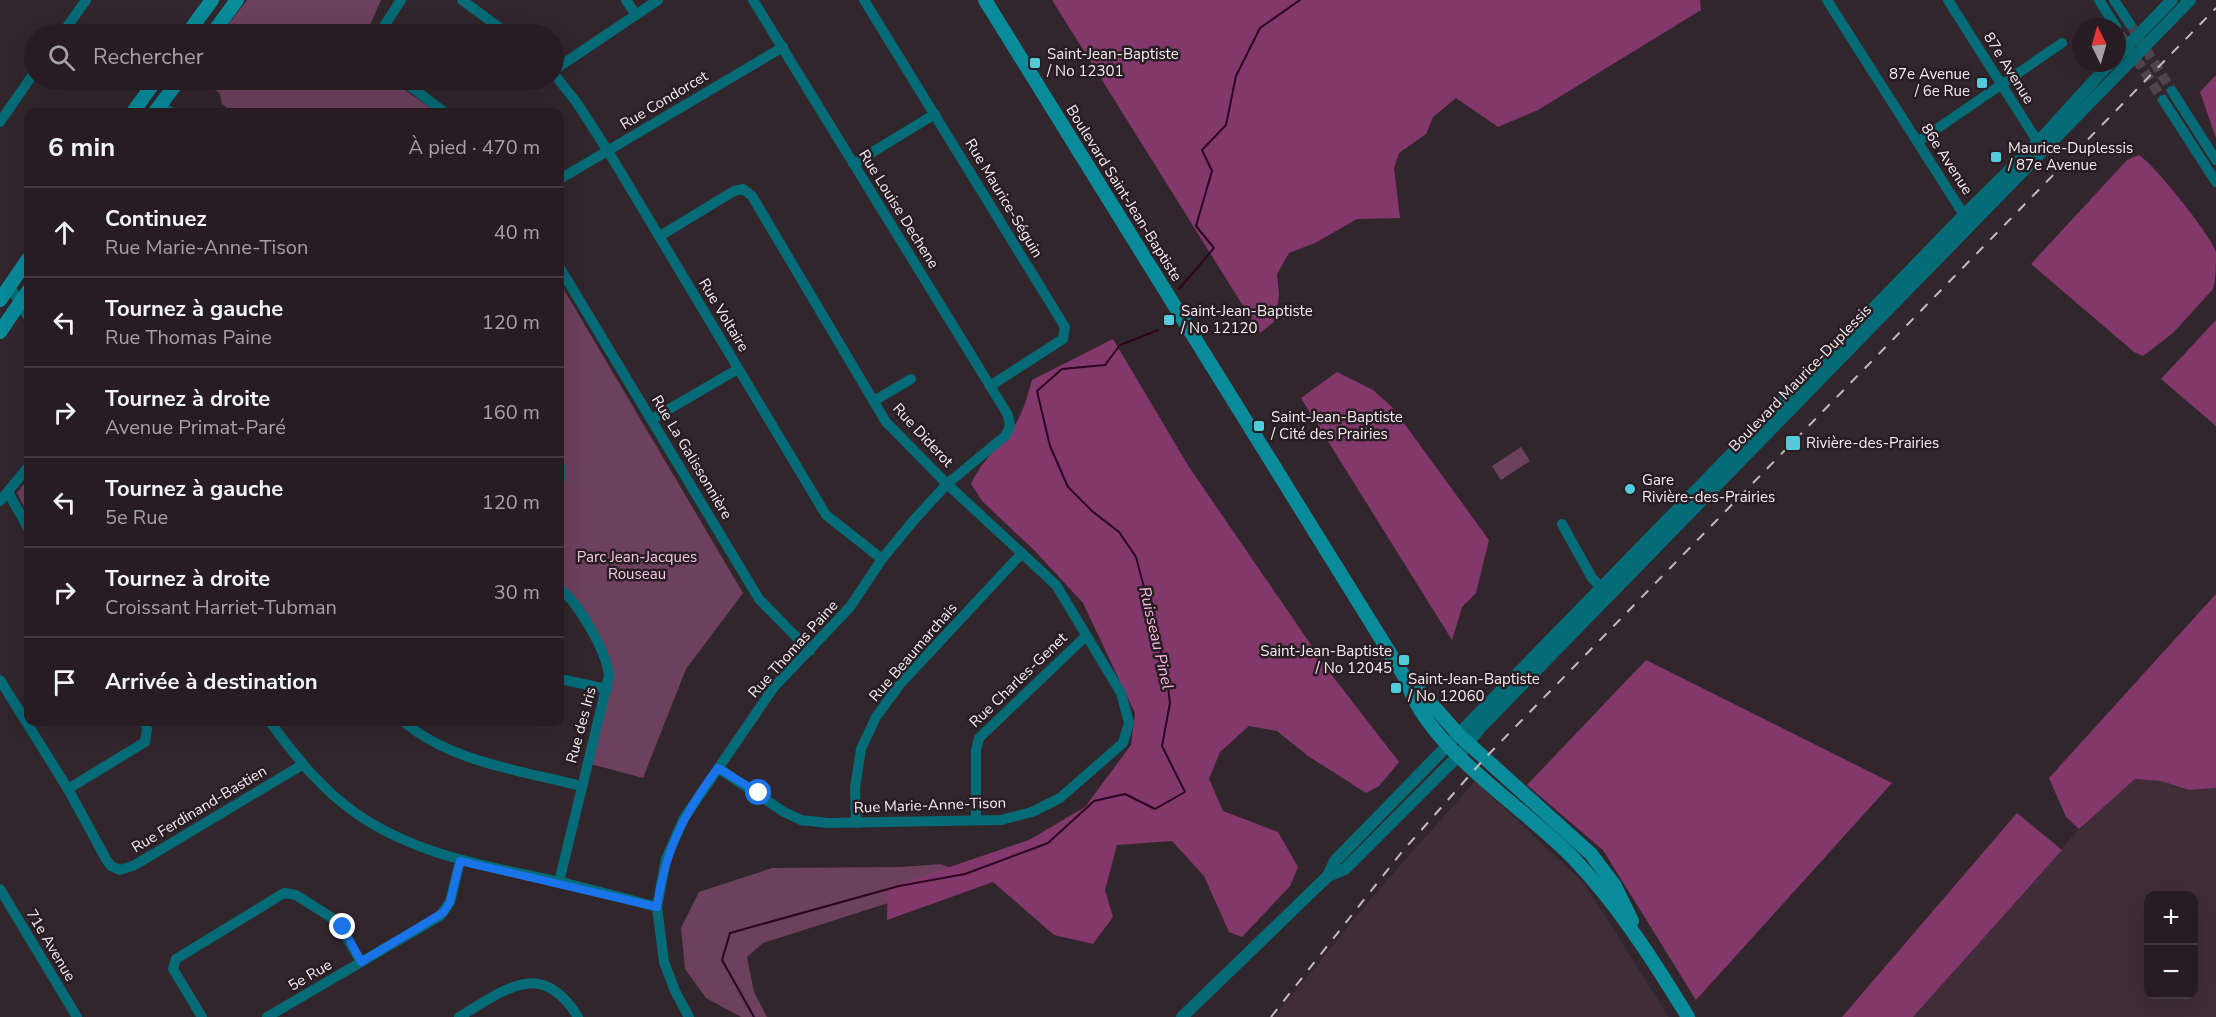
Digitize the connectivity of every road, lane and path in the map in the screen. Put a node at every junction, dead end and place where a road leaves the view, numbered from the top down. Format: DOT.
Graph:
graph roads {
  1 [pos="86,0"];
  2 [pos="212,0"];
  3 [pos="237,0"];
  4 [pos="401,0"];
  5 [pos="462,0"];
  6 [pos="626,0"];
  7 [pos="658,0"];
  8 [pos="753,0"];
  9 [pos="864,0"];
  10 [pos="985,0"];
  11 [pos="1827,0"];
  12 [pos="1948,0"];
  13 [pos="2099,0"];
  14 [pos="2114,0"];
  15 [pos="2172,0"];
  16 [pos="2190,0"];
  17 [pos="636,15"];
  18 [pos="2110,18"];
  19 [pos="69,24"];
  20 [pos="194,24"];
  21 [pos="219,24"];
  22 [pos="385,24"];
  23 [pos="494,24"];
  24 [pos="2130,24"];
  25 [pos="2062,43"];
  26 [pos="783,47"];
  27 [pos="2126,48"];
  28 [pos="564,63"];
  29 [pos="2104,72"];
  30 [pos="2001,82"];
  31 [pos="564,87"];
  32 [pos="24,88"];
  33 [pos="149,90"];
  34 [pos="174,90"];
  35 [pos="415,90"];
  36 [pos="2172,91"];
  37 [pos="2163,100"];
  38 [pos="136,108"];
  39 [pos="163,108"];
  40 [pos="439,108"];
  41 [pos="934,114"];
  42 [pos="0,122"];
  43 [pos="1919,141"];
  44 [pos="2041,147"];
  45 [pos="608,151"];
  46 [pos="2216,160"];
  47 [pos="853,164"];
  48 [pos="564,177"];
  49 [pos="2216,182"];
  50 [pos="1964,214"];
  51 [pos="660,236"];
  52 [pos="24,266"];
  53 [pos="564,275"];
  54 [pos="10,286"];
  55 [pos="24,297"];
  56 [pos="0,300"];
  57 [pos="20,303"];
  58 [pos="24,310"];
  59 [pos="0,332"];
  60 [pos="738,369"];
  61 [pos="911,379"];
  62 [pos="990,386"];
  63 [pos="874,401"];
  64 [pos="652,419"];
  65 [pos="1005,436"];
  66 [pos="24,472"];
  67 [pos="947,484"];
  68 [pos="8,492"];
  69 [pos="0,501"];
  70 [pos="24,521"];
  71 [pos="1562,524"];
  72 [pos="1022,553"];
  73 [pos="882,559"];
  74 [pos="1605,591"];
  75 [pos="564,592"];
  76 [pos="1086,636"];
  77 [pos="810,651"];
  78 [pos="0,680"];
  79 [pos="564,680"];
  80 [pos="607,689"];
  81 [pos="4,698"];
  82 [pos="146,726"];
  83 [pos="273,726"];
  84 [pos="409,726"];
  85 [pos="1127,733"];
  86 [pos="1459,745"];
  87 [pos="302,765"];
  88 [pos="718,768"];
  89 [pos="581,786"];
  90 [pos="68,789"];
  91 [pos="976,820"];
  92 [pos="856,823"];
  93 [pos="460,861"];
  94 [pos="559,882"];
  95 [pos="0,889"];
  96 [pos="657,907"];
  97 [pos="361,962"];
  98 [pos="77,1017"];
  99 [pos="202,1017"];
  100 [pos="267,1017"];
  101 [pos="459,1017"];
  102 [pos="578,1017"];
  103 [pos="689,1017"];
  104 [pos="1182,1017"];
  105 [pos="1688,1017"];
  1 -- 19 [label="street"];
  2 -- 20 [label="main road"];
  3 -- 21 [label="main road"];
  4 -- 22 [label="street"];
  5 -- 23 [label="street"];
  6 -- 17 [label="street"];
  7 -- 17 [label="street"];
  8 -- 26 [label="street, Rue Louise Dechene"];
  9 -- 41 [label="street, Rue Maurice-Séguin"];
  10 -- 86 [label="main road, Boulevard Saint-Jean-Baptiste"];
  11 -- 43 [label="street, 86e Avenue"];
  12 -- 30 [label="street, 87e Avenue"];
  13 -- 18 [label="street"];
  14 -- 24 [label="street"];
  15 -- 27 [label="street, Boulevard Maurice-Duplessis"];
  16 -- 44 [label="street, Boulevard Maurice-Duplessis"];
  17 -- 28 [label="street"];
  25 -- 30 [label="street"];
  26 -- 45 [label="street, Rue Condorcet"];
  26 -- 47 [label="street, Rue Louise Dechene"];
  29 -- 44 [label="street, Boulevard Maurice-Duplessis"];
  30 -- 43 [label="street"];
  30 -- 44 [label="street, 87e Avenue"];
  31 -- 45 [label="street, Rue Voltaire"];
  32 -- 42 [label="street"];
  33 -- 38 [label="main road"];
  34 -- 39 [label="main road"];
  35 -- 40 [label="street"];
  36 -- 46 [label="street"];
  37 -- 49 [label="street"];
  41 -- 47 [label="street"];
  41 -- 62 [label="street, Rue Maurice-Séguin"];
  43 -- 50 [label="street, 86e Avenue"];
  44 -- 50 [label="street, Boulevard Maurice-Duplessis"];
  44 -- 74 [label="street, Boulevard Maurice-Duplessis"];
  45 -- 48 [label="street, Rue Condorcet"];
  45 -- 51 [label="street, Rue Voltaire"];
  47 -- 62 [label="street, Rue Louise Dechene"];
  50 -- 74 [label="street, Boulevard Maurice-Duplessis"];
  51 -- 60 [label="street, Rue Voltaire"];
  51 -- 63 [label="street, Rue Diderot"];
  52 -- 54 [label="main road"];
  53 -- 64 [label="street, Rue La Galissonnière"];
  54 -- 56 [label="main road"];
  54 -- 57 [label="street"];
  55 -- 57 [label="main road"];
  57 -- 58 [label="street"];
  57 -- 59 [label="main road"];
  60 -- 64 [label="street"];
  60 -- 73 [label="street, Rue Voltaire"];
  61 -- 63 [label="street"];
  62 -- 65 [label="street, Rue Louise Dechene"];
  63 -- 67 [label="street, Rue Diderot"];
  64 -- 77 [label="street, Rue La Galissonnière"];
  65 -- 67 [label="street, Rue Thomas Paine"];
  66 -- 68 [label="street"];
  67 -- 72 [label="street, Rue Diderot"];
  67 -- 73 [label="street, Rue Thomas Paine"];
  68 -- 69 [label="street"];
  68 -- 70 [label="street"];
  71 -- 74 [label="street"];
  72 -- 76 [label="street, Rue Diderot"];
  72 -- 92 [label="street, Rue Beaumarchais"];
  73 -- 77 [label="street, Rue Thomas Paine"];
  74 -- 86 [label="street, Boulevard Maurice-Duplessis"];
  75 -- 80 [label="street, Rue des Iris"];
  76 -- 85 [label="street, Rue Diderot"];
  76 -- 91 [label="street, Rue Charles-Genet"];
  77 -- 88 [label="street, Rue Thomas Paine"];
  78 -- 81 [label="street, Rue Ferdinand-Bastien"];
  79 -- 80 [label="street"];
  80 -- 89 [label="street, Rue des Iris"];
  81 -- 90 [label="street, Rue Ferdinand-Bastien"];
  82 -- 90 [label="street"];
  83 -- 87 [label="street"];
  84 -- 89 [label="street"];
  85 -- 91 [label="street, Rue Marie-Anne-Tison"];
  86 -- 104 [label="street, Boulevard Maurice-Duplessis"];
  86 -- 105 [label="main road, Boulevard Saint-Jean-Baptiste"];
  87 -- 90 [label="street, Rue Ferdinand-Bastien"];
  87 -- 93 [label="street"];
  88 -- 92 [label="street, Rue Marie-Anne-Tison"];
  88 -- 96 [label="street, Rue Thomas Paine"];
  89 -- 94 [label="street, Rue des Iris"];
  91 -- 92 [label="street, Rue Marie-Anne-Tison"];
  93 -- 94 [label="street"];
  93 -- 97 [label="street, 5e Rue"];
  94 -- 96 [label="street"];
  95 -- 98 [label="street, 71e Avenue"];
  96 -- 103 [label="street, Rue Thomas Paine"];
  97 -- 99 [label="street"];
  97 -- 100 [label="street, 5e Rue"];
  101 -- 102 [label="street"];
}
